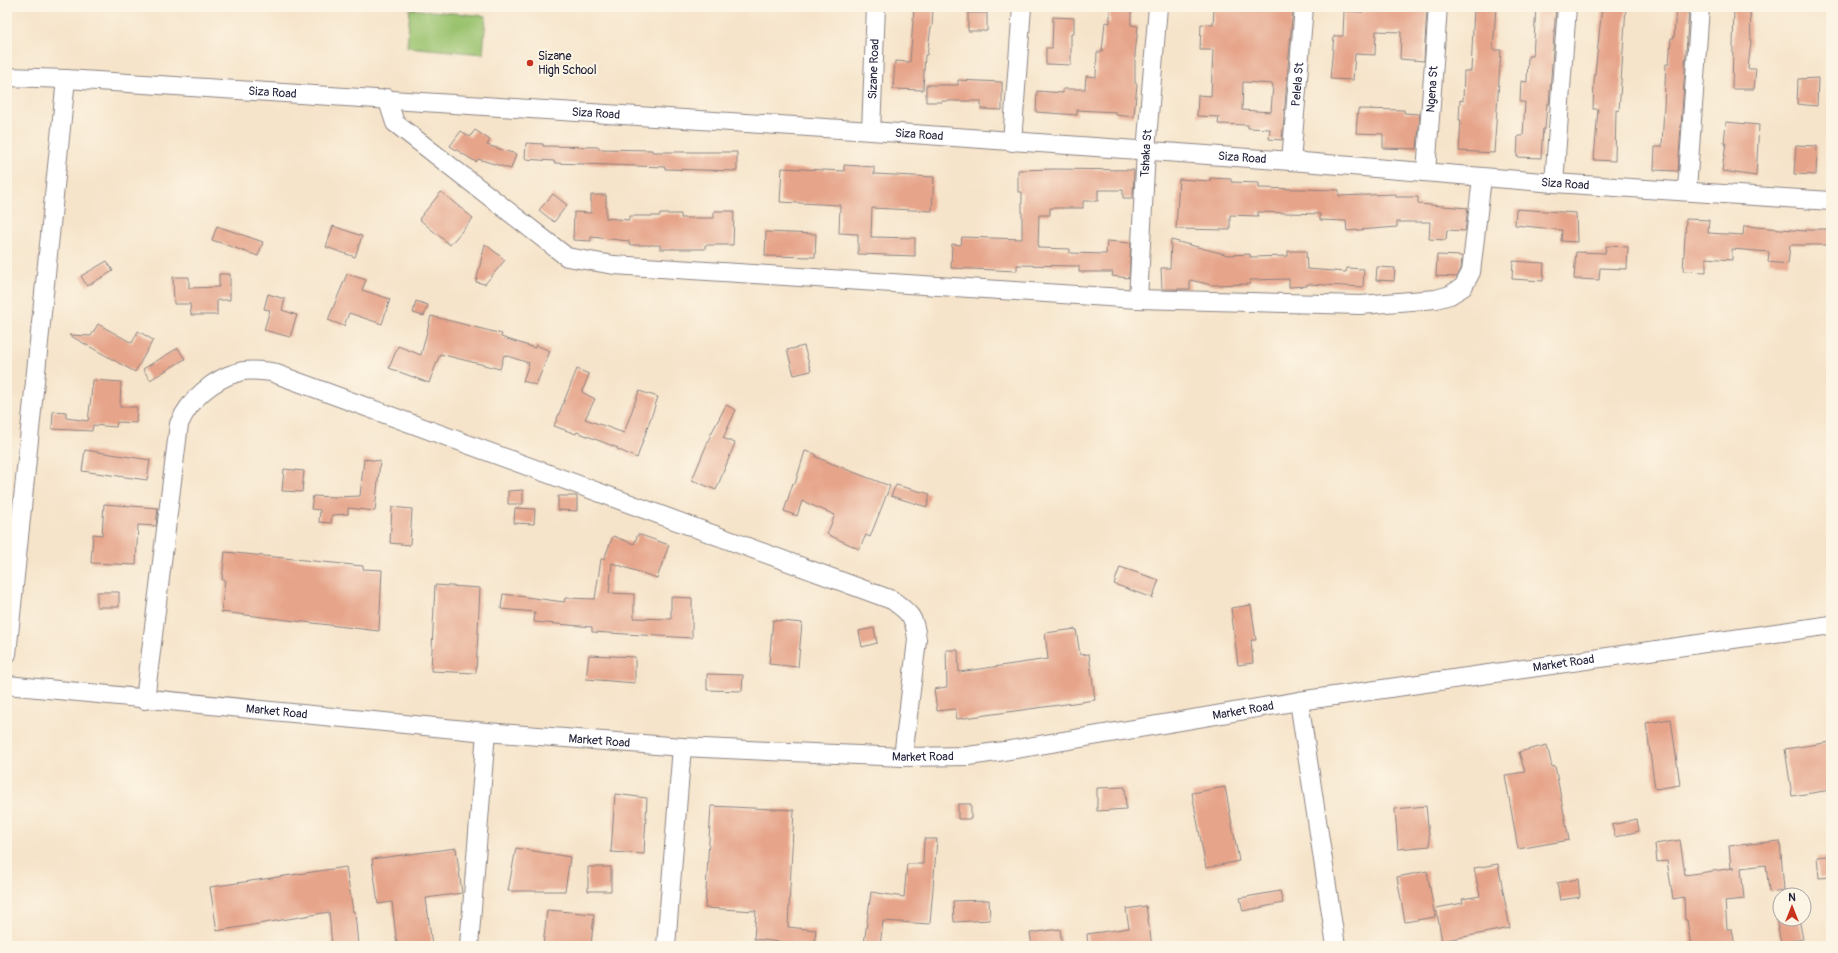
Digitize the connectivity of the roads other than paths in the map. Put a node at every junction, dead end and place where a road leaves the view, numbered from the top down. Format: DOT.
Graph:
graph roads {
  1 [pos="876,7"];
  2 [pos="1022,7"];
  3 [pos="1158,7"];
  4 [pos="1304,7"];
  5 [pos="1438,7"];
  6 [pos="1567,7"];
  7 [pos="1700,7"];
  8 [pos="7,77"];
  9 [pos="66,78"];
  10 [pos="387,98"];
  11 [pos="871,131"];
  12 [pos="1012,142"];
  13 [pos="1146,151"];
  14 [pos="1291,162"];
  15 [pos="1426,172"];
  16 [pos="1482,178"];
  17 [pos="1554,183"];
  18 [pos="1687,190"];
  19 [pos="1831,201"];
  20 [pos="1138,299"];
  21 [pos="1831,625"];
  22 [pos="7,654"];
  23 [pos="7,685"];
  24 [pos="145,700"];
  25 [pos="1299,701"];
  26 [pos="486,732"];
  27 [pos="682,747"];
  28 [pos="903,757"];
  29 [pos="469,946"];
  30 [pos="666,946"];
  31 [pos="1336,946"];
  1 -- 11 [label="street, Sizane Road"];
  2 -- 12 [label="street"];
  3 -- 13 [label="street, Tshaka St"];
  4 -- 14 [label="street, Pelela St"];
  5 -- 15 [label="street, Ngena St"];
  6 -- 17 [label="street"];
  7 -- 18 [label="street"];
  8 -- 9 [label="street, Siza Road"];
  9 -- 10 [label="street, Siza Road"];
  9 -- 22 [label="street"];
  10 -- 11 [label="street, Siza Road"];
  10 -- 20 [label="street"];
  11 -- 12 [label="street, Siza Road"];
  12 -- 13 [label="street, Siza Road"];
  13 -- 14 [label="street, Siza Road"];
  13 -- 20 [label="street, Tshaka St"];
  14 -- 15 [label="street, Siza Road"];
  15 -- 16 [label="street, Siza Road"];
  16 -- 17 [label="street, Siza Road"];
  16 -- 20 [label="street"];
  17 -- 18 [label="street, Siza Road"];
  18 -- 19 [label="street, Siza Road"];
  21 -- 25 [label="street, Market Road"];
  23 -- 24 [label="street, Market Road"];
  24 -- 26 [label="street, Market Road"];
  24 -- 28 [label="street"];
  25 -- 28 [label="street, Market Road"];
  25 -- 31 [label="street"];
  26 -- 27 [label="street, Market Road"];
  26 -- 29 [label="street"];
  27 -- 28 [label="street, Market Road"];
  27 -- 30 [label="street"];
}
